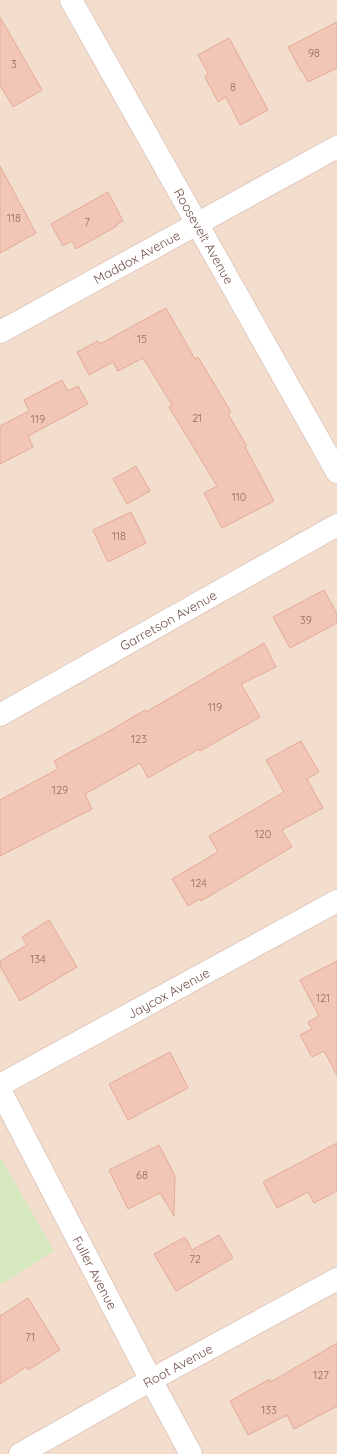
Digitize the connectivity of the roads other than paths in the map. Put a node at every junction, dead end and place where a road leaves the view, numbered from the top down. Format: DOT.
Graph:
graph roads {
  1 [pos="71,0"];
  2 [pos="337,147"];
  3 [pos="198,223"];
  4 [pos="0,332"];
  5 [pos="337,472"];
  6 [pos="337,525"];
  7 [pos="0,715"];
  8 [pos="337,901"];
  9 [pos="0,1085"];
  10 [pos="0,1090"];
  11 [pos="337,1279"];
  12 [pos="151,1380"];
  13 [pos="20,1454"];
  14 [pos="191,1454"];
  1 -- 3 [label="street, Roosevelt Avenue"];
  2 -- 3 [label="street, Maddox Avenue"];
  3 -- 4 [label="street, Maddox Avenue"];
  3 -- 5 [label="street, Roosevelt Avenue"];
  6 -- 7 [label="street, Garretson Avenue"];
  8 -- 9 [label="street, Jaycox Avenue"];
  10 -- 12 [label="street, Fuller Avenue"];
  11 -- 12 [label="street, Root Avenue"];
  12 -- 13 [label="street, Root Avenue"];
  12 -- 14 [label="street, Fuller Avenue"];
}
